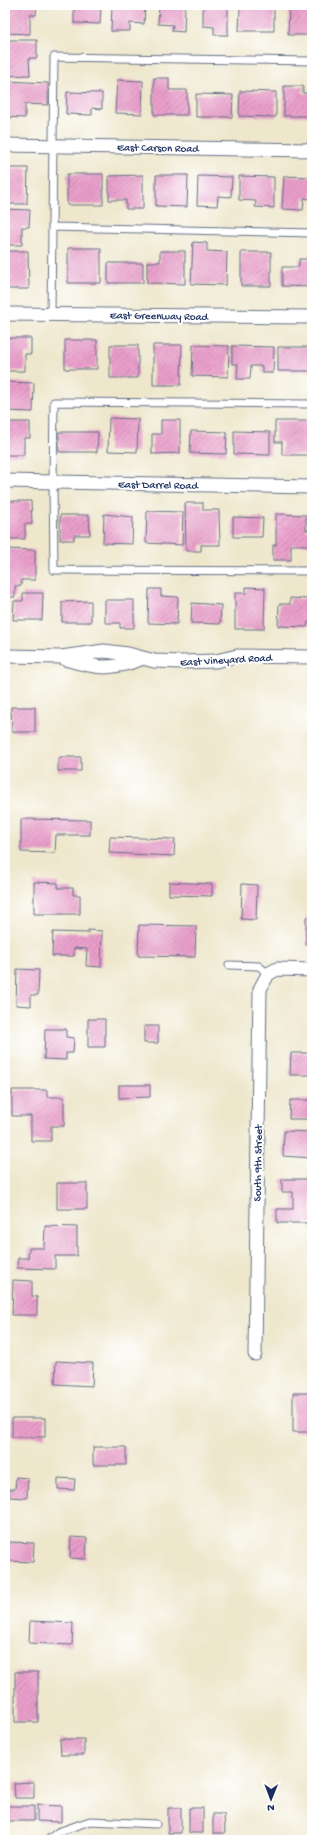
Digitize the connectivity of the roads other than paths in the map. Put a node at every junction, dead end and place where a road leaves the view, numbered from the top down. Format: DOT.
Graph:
graph roads {
  1 [pos="312,61"];
  2 [pos="5,144"];
  3 [pos="53,145"];
  4 [pos="312,150"];
  5 [pos="52,227"];
  6 [pos="312,233"];
  7 [pos="5,314"];
  8 [pos="51,314"];
  9 [pos="312,317"];
  10 [pos="312,404"];
  11 [pos="5,481"];
  12 [pos="53,482"];
  13 [pos="312,487"];
  14 [pos="312,571"];
  15 [pos="5,656"];
  16 [pos="312,657"];
  17 [pos="229,965"];
  18 [pos="312,970"];
  19 [pos="268,974"];
  20 [pos="255,1354"];
  21 [pos="156,1824"];
  22 [pos="48,1840"];
  1 -- 3 [label="lane"];
  2 -- 3 [label="street, East Carson Road"];
  3 -- 4 [label="street, East Carson Road"];
  3 -- 5 [label="lane"];
  5 -- 6 [label="lane"];
  5 -- 8 [label="lane"];
  7 -- 8 [label="street, East Greenway Road"];
  8 -- 9 [label="street, East Greenway Road"];
  10 -- 12 [label="lane"];
  11 -- 12 [label="street, East Darrel Road"];
  12 -- 13 [label="street, East Darrel Road"];
  12 -- 14 [label="lane"];
  15 -- 16 [label="street, East Vineyard Road"];
  17 -- 19 [label="lane"];
  18 -- 19 [label="street"];
  19 -- 20 [label="street, South 9th Street"];
  21 -- 22 [label="lane"];
}
